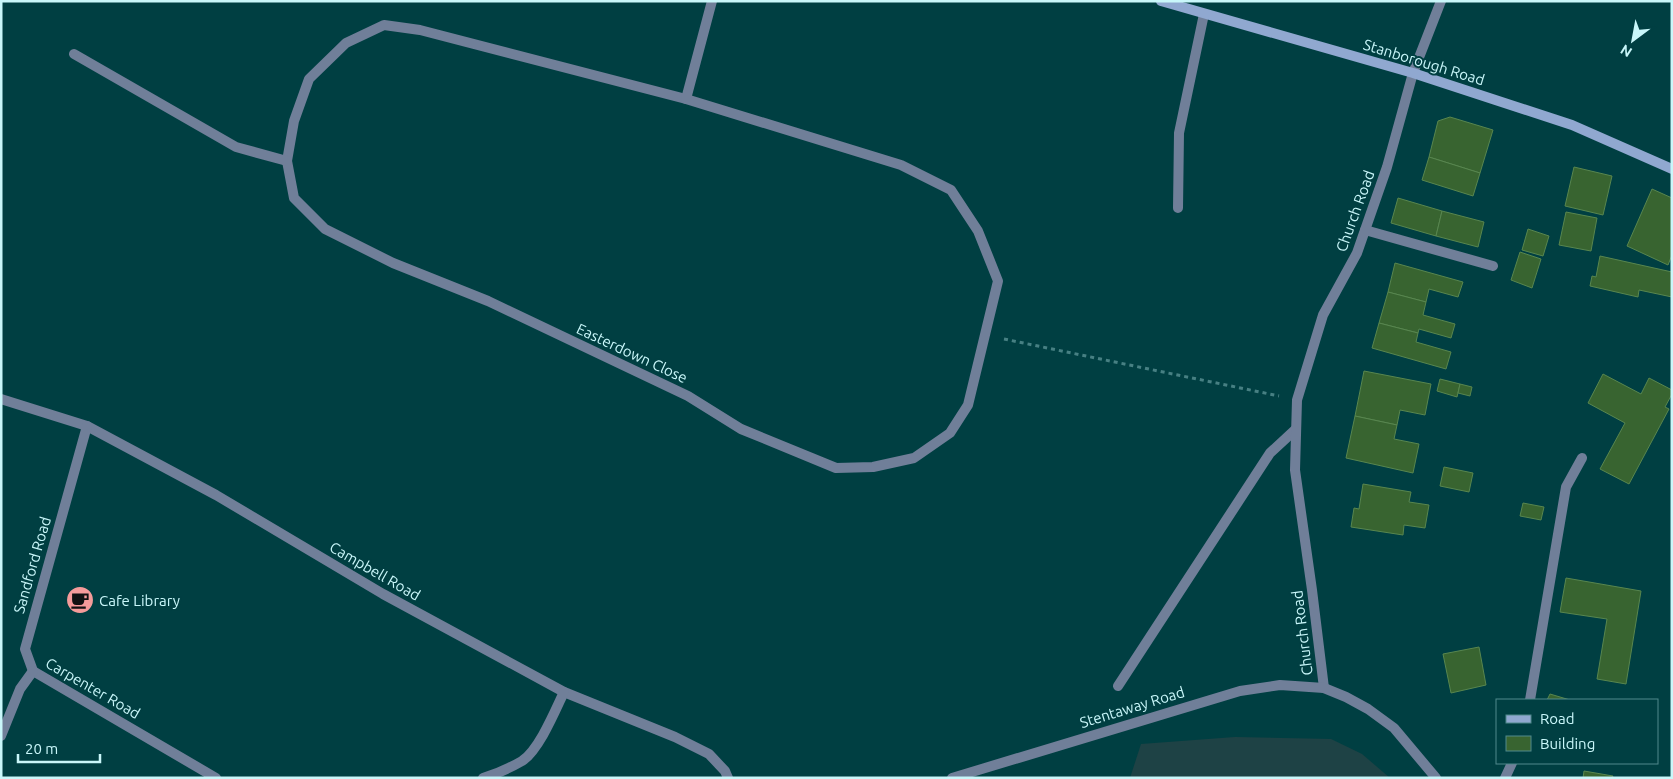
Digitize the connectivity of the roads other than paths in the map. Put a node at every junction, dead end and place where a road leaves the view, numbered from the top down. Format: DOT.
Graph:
graph roads {
  1 [pos="712,1"];
  2 [pos="1161,1"];
  3 [pos="1441,1"];
  4 [pos="1204,14"];
  5 [pos="74,54"];
  6 [pos="1413,72"];
  7 [pos="686,99"];
  8 [pos="287,161"];
  9 [pos="1672,169"];
  10 [pos="1178,208"];
  11 [pos="1365,230"];
  12 [pos="1493,266"];
  13 [pos="1,399"];
  14 [pos="87,426"];
  15 [pos="1296,429"];
  16 [pos="1582,458"];
  17 [pos="33,670"];
  18 [pos="1118,686"];
  19 [pos="1324,688"];
  20 [pos="564,692"];
  21 [pos="1530,699"];
  22 [pos="1,736"];
  23 [pos="1512,764"];
  24 [pos="969,775"];
  25 [pos="216,778"];
  26 [pos="482,778"];
  27 [pos="728,778"];
  28 [pos="952,778"];
  29 [pos="1436,778"];
  30 [pos="1505,778"];
  1 -- 7 [label="street"];
  2 -- 4 [label="street, Stanborough Road"];
  3 -- 6 [label="street, Church Road"];
  4 -- 6 [label="street, Stanborough Road"];
  4 -- 10 [label="street"];
  5 -- 8 [label="street"];
  6 -- 9 [label="street, Stanborough Road"];
  6 -- 11 [label="street, Church Road"];
  7 -- 8 [label="street, Easterdown Close"];
  7 -- 8 [label="street, Easterdown Close"];
  11 -- 12 [label="street"];
  11 -- 15 [label="street, Church Road"];
  13 -- 14 [label="street, Campbell Road"];
  14 -- 17 [label="street, Sandford Road"];
  14 -- 20 [label="street, Campbell Road"];
  15 -- 18 [label="street"];
  15 -- 19 [label="street, Church Road"];
  16 -- 21 [label="street"];
  17 -- 22 [label="street"];
  17 -- 25 [label="street, Carpenter Road"];
  19 -- 24 [label="street, Stentaway Road"];
  19 -- 29 [label="street, Church Road"];
  20 -- 26 [label="street"];
  20 -- 27 [label="street, Campbell Road"];
  23 -- 30 [label="street"];
  24 -- 28 [label="street, Stentaway Road"];
}
